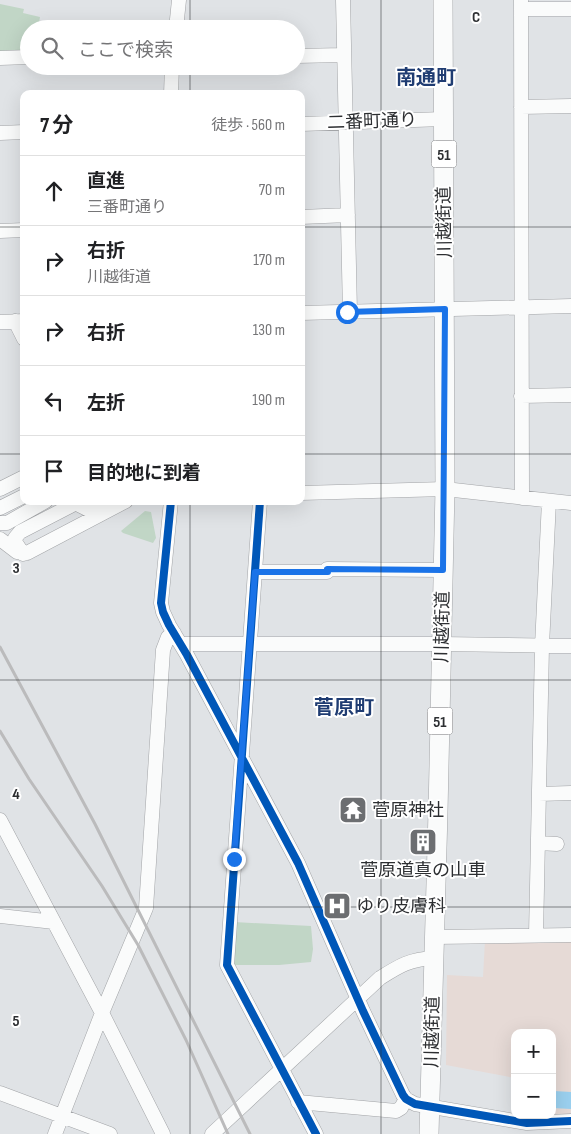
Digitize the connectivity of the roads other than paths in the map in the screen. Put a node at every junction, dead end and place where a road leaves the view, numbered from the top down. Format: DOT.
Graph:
graph roads {
  1 [pos="179,0"];
  2 [pos="342,0"];
  3 [pos="443,0"];
  4 [pos="521,4"];
  5 [pos="571,8"];
  6 [pos="177,20"];
  7 [pos="305,56"];
  8 [pos="343,56"];
  9 [pos="20,57"];
  10 [pos="0,58"];
  11 [pos="172,75"];
  12 [pos="171,90"];
  13 [pos="571,106"];
  14 [pos="521,107"];
  15 [pos="443,118"];
  16 [pos="345,122"];
  17 [pos="305,124"];
  18 [pos="0,132"];
  19 [pos="20,132"];
  20 [pos="348,215"];
  21 [pos="305,217"];
  22 [pos="20,230"];
  23 [pos="0,231"];
  24 [pos="521,306"];
  25 [pos="571,306"];
  26 [pos="445,309"];
  27 [pos="350,312"];
  28 [pos="305,313"];
  29 [pos="19,321"];
  30 [pos="0,322"];
  31 [pos="571,395"];
  32 [pos="522,396"];
  33 [pos="20,479"];
  34 [pos="0,489"];
  35 [pos="445,489"];
  36 [pos="305,493"];
  37 [pos="20,498"];
  38 [pos="522,498"];
  39 [pos="549,501"];
  40 [pos="571,503"];
  41 [pos="39,505"];
  42 [pos="74,505"];
  43 [pos="79,505"];
  44 [pos="81,505"];
  45 [pos="105,505"];
  46 [pos="107,505"];
  47 [pos="171,505"];
  48 [pos="260,505"];
  49 [pos="0,508"];
  50 [pos="0,524"];
  51 [pos="76,529"];
  52 [pos="0,539"];
  53 [pos="23,554"];
  54 [pos="443,570"];
  55 [pos="255,572"];
  56 [pos="177,638"];
  57 [pos="249,644"];
  58 [pos="441,644"];
  59 [pos="542,646"];
  60 [pos="571,646"];
  61 [pos="242,757"];
  62 [pos="571,793"];
  63 [pos="539,794"];
  64 [pos="0,820"];
  65 [pos="538,843"];
  66 [pos="557,844"];
  67 [pos="0,916"];
  68 [pos="54,922"];
  69 [pos="536,935"];
  70 [pos="571,935"];
  71 [pos="434,936"];
  72 [pos="434,958"];
  73 [pos="357,998"];
  74 [pos="102,1013"];
  75 [pos="282,1070"];
  76 [pos="0,1092"];
  77 [pos="406,1099"];
  78 [pos="298,1102"];
  79 [pos="430,1105"];
  80 [pos="62,1116"];
  81 [pos="571,1121"];
  82 [pos="55,1134"];
  83 [pos="110,1134"];
  84 [pos="163,1134"];
  85 [pos="212,1134"];
  86 [pos="316,1134"];
  87 [pos="429,1134"];
  1 -- 6 [label="street"];
  2 -- 8 [label="street"];
  3 -- 15 [label="main road, 川越街道 / 51"];
  4 -- 5 [label="street"];
  4 -- 14 [label="street"];
  7 -- 8 [label="street"];
  8 -- 16 [label="street"];
  9 -- 10 [label="street"];
  11 -- 12 [label="street"];
  13 -- 14 [label="street"];
  14 -- 24 [label="street"];
  15 -- 16 [label="street, 二番町通り"];
  15 -- 26 [label="main road, 川越街道 / 51"];
  16 -- 17 [label="street, 二番町通り"];
  16 -- 20 [label="street"];
  18 -- 19 [label="street"];
  20 -- 21 [label="street"];
  20 -- 27 [label="street"];
  22 -- 23 [label="street"];
  24 -- 25 [label="street"];
  24 -- 26 [label="street"];
  24 -- 32 [label="street"];
  26 -- 27 [label="street"];
  26 -- 35 [label="main road, 川越街道 / 51"];
  27 -- 28 [label="street"];
  29 -- 30 [label="street"];
  31 -- 32 [label="street"];
  32 -- 38 [label="street"];
  33 -- 34 [label="street"];
  35 -- 36 [label="street"];
  35 -- 38 [label="street"];
  35 -- 54 [label="main road, 川越街道 / 51"];
  37 -- 49 [label="street"];
  38 -- 39 [label="street"];
  39 -- 40 [label="street"];
  39 -- 59 [label="street"];
  41 -- 50 [label="street"];
  42 -- 53 [label="street"];
  43 -- 51 [label="street"];
  44 -- 45 [label="street"];
  46 -- 51 [label="street"];
  47 -- 56 [label="street"];
  48 -- 55 [label="street"];
  51 -- 53 [label="street"];
  52 -- 53 [label="street"];
  54 -- 55 [label="street"];
  54 -- 58 [label="main road, 川越街道 / 51"];
  55 -- 57 [label="street"];
  56 -- 57 [label="street"];
  56 -- 61 [label="street"];
  56 -- 74 [label="street"];
  57 -- 58 [label="street"];
  57 -- 61 [label="street"];
  58 -- 59 [label="street"];
  58 -- 71 [label="main road, 川越街道 / 51"];
  59 -- 60 [label="street"];
  59 -- 63 [label="street"];
  61 -- 73 [label="street"];
  61 -- 75 [label="street"];
  62 -- 63 [label="street"];
  63 -- 65 [label="street"];
  64 -- 68 [label="street"];
  65 -- 66 [label="street"];
  65 -- 69 [label="street"];
  67 -- 68 [label="street"];
  68 -- 74 [label="street"];
  69 -- 70 [label="street"];
  69 -- 71 [label="street"];
  71 -- 72 [label="main road, 川越街道 / 51"];
  72 -- 73 [label="street"];
  72 -- 79 [label="main road, 川越街道 / 51"];
  73 -- 75 [label="street"];
  73 -- 77 [label="street"];
  74 -- 80 [label="street"];
  74 -- 84 [label="street"];
  75 -- 78 [label="street"];
  75 -- 85 [label="street"];
  76 -- 80 [label="street"];
  77 -- 78 [label="street"];
  77 -- 79 [label="street"];
  78 -- 86 [label="street"];
  79 -- 81 [label="street"];
  79 -- 87 [label="main road, 川越街道 / 51"];
  80 -- 82 [label="street"];
  80 -- 83 [label="street"];
}
